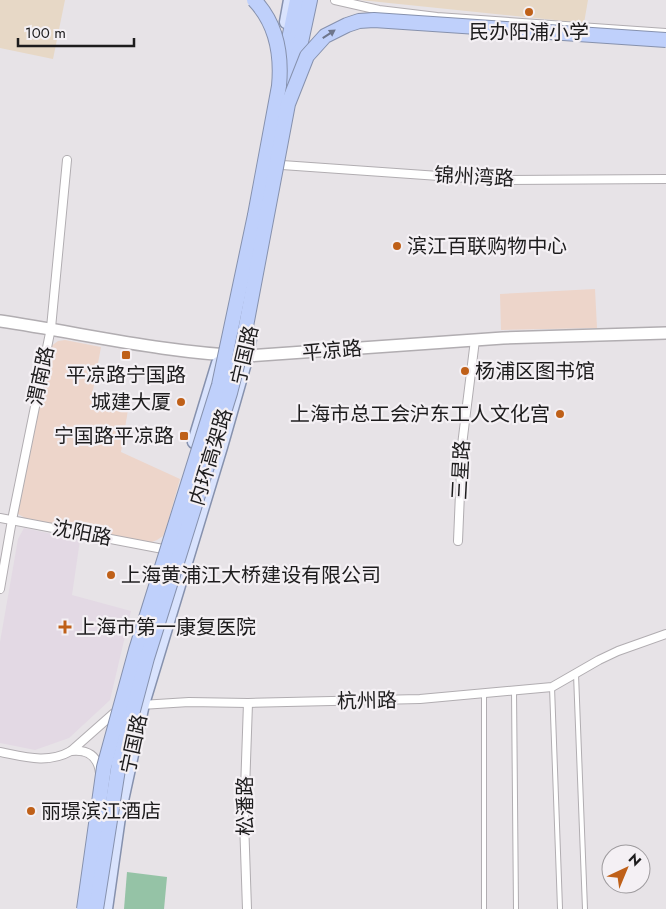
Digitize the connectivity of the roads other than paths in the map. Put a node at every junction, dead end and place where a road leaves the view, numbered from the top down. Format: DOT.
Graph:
graph roads {
  1 [pos="254,0"];
  2 [pos="290,0"];
  3 [pos="296,0"];
  4 [pos="310,0"];
  5 [pos="316,0"];
  6 [pos="335,0"];
  7 [pos="666,33"];
  8 [pos="666,40"];
  9 [pos="279,86"];
  10 [pos="288,104"];
  11 [pos="67,160"];
  12 [pos="282,164"];
  13 [pos="666,179"];
  14 [pos="0,321"];
  15 [pos="51,328"];
  16 [pos="666,333"];
  17 [pos="475,340"];
  18 [pos="220,355"];
  19 [pos="247,356"];
  20 [pos="0,518"];
  21 [pos="12,520"];
  22 [pos="458,541"];
  23 [pos="163,549"];
  24 [pos="0,589"];
  25 [pos="666,634"];
  26 [pos="576,674"];
  27 [pos="552,687"];
  28 [pos="514,691"];
  29 [pos="484,694"];
  30 [pos="143,704"];
  31 [pos="248,704"];
  32 [pos="114,713"];
  33 [pos="71,751"];
  34 [pos="0,752"];
  35 [pos="100,775"];
  36 [pos="560,908"];
  37 [pos="83,909"];
  38 [pos="96,909"];
  39 [pos="106,909"];
  40 [pos="247,909"];
  41 [pos="484,909"];
  42 [pos="516,909"];
  43 [pos="586,909"];
  1 -- 9 [label="highway, bridge"];
  2 -- 18 [label="main road, 宁国路"];
  3 -- 9 [label="highway, 内环高架路, bridge"];
  4 -- 10 [label="highway, 内环高架路, bridge"];
  5 -- 12 [label="main road, 宁国路"];
  6 -- 7 [label="street"];
  10 -- 8 [label="highway, one-way, bridge"];
  9 -- 37 [label="highway, 内环高架路, bridge"];
  10 -- 38 [label="highway, 内环高架路, bridge"];
  11 -- 15 [label="street, 渭南路"];
  12 -- 13 [label="street, 锦州湾路"];
  12 -- 19 [label="main road, 宁国路"];
  14 -- 15 [label="main road, 平凉路"];
  15 -- 18 [label="main road, 平凉路"];
  15 -- 21 [label="street, 渭南路"];
  16 -- 17 [label="main road, 平凉路"];
  17 -- 19 [label="main road, 平凉路"];
  17 -- 22 [label="street, 三星路"];
  18 -- 19 [label="main road, 平凉路"];
  18 -- 23 [label="main road, 宁国路"];
  19 -- 30 [label="main road, 宁国路"];
  20 -- 21 [label="street, 沈阳路"];
  21 -- 23 [label="street, 沈阳路"];
  21 -- 24 [label="street, 渭南路"];
  23 -- 32 [label="main road, 宁国路"];
  25 -- 26 [label="street, 杭州路"];
  26 -- 27 [label="street, 杭州路"];
  26 -- 43 [label="lane"];
  27 -- 28 [label="street, 杭州路"];
  27 -- 36 [label="lane"];
  28 -- 29 [label="street, 杭州路"];
  28 -- 42 [label="lane"];
  29 -- 31 [label="street, 杭州路"];
  29 -- 41 [label="lane"];
  30 -- 31 [label="street, 杭州路"];
  30 -- 32 [label="street, 杭州路"];
  30 -- 39 [label="main road, 宁国路"];
  31 -- 40 [label="street, 松潘路"];
  32 -- 33 [label="street, 杭州路"];
  32 -- 35 [label="main road, 宁国路"];
  33 -- 34 [label="street, 杭州路"];
  33 -- 35 [label="street"];
  35 -- 37 [label="main road, 宁国路"];
}
